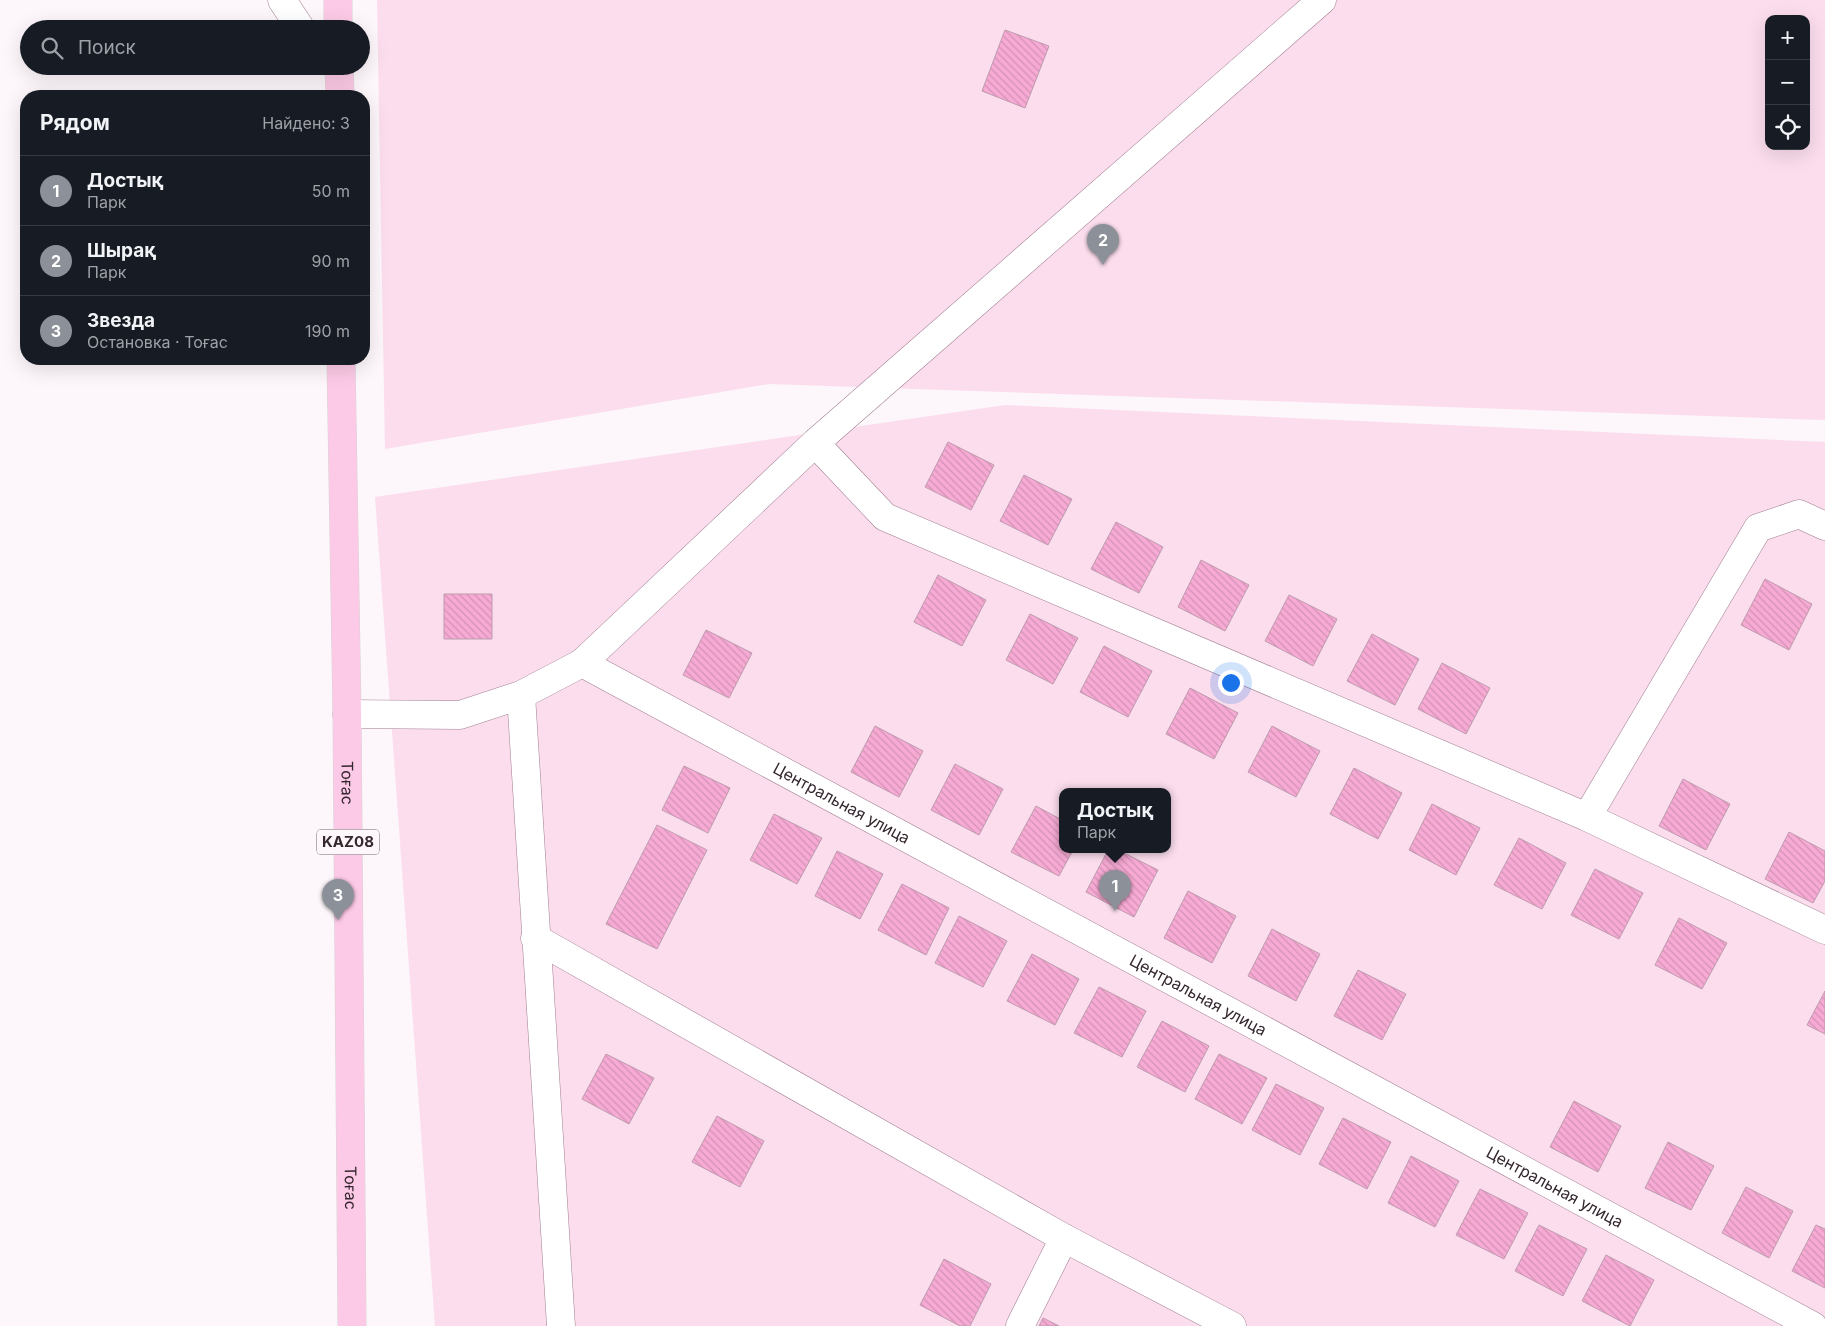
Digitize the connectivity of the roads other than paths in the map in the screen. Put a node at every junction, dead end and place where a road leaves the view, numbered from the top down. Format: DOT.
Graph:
graph roads {
  1 [pos="282,0"];
  2 [pos="338,0"];
  3 [pos="1322,0"];
  4 [pos="295,20"];
  5 [pos="338,20"];
  6 [pos="341,365"];
  7 [pos="815,443"];
  8 [pos="1825,526"];
  9 [pos="582,664"];
  10 [pos="521,696"];
  11 [pos="347,714"];
  12 [pos="1587,817"];
  13 [pos="1825,930"];
  14 [pos="535,938"];
  15 [pos="1064,1238"];
  16 [pos="352,1326"];
  17 [pos="561,1326"];
  18 [pos="1020,1326"];
  19 [pos="1232,1326"];
  20 [pos="1814,1326"];
  1 -- 4 [label="street"];
  2 -- 5 [label="highway"];
  3 -- 7 [label="street"];
  6 -- 11 [label="highway, Тоғас / KAZ08"];
  7 -- 9 [label="street"];
  7 -- 12 [label="street"];
  8 -- 12 [label="street"];
  9 -- 10 [label="street"];
  9 -- 20 [label="street, Центральная улица"];
  10 -- 11 [label="street"];
  10 -- 14 [label="street"];
  11 -- 16 [label="highway, Тоғас / KAZ08"];
  12 -- 13 [label="street"];
  14 -- 15 [label="street"];
  14 -- 17 [label="street"];
  15 -- 18 [label="street"];
  15 -- 19 [label="street"];
}
